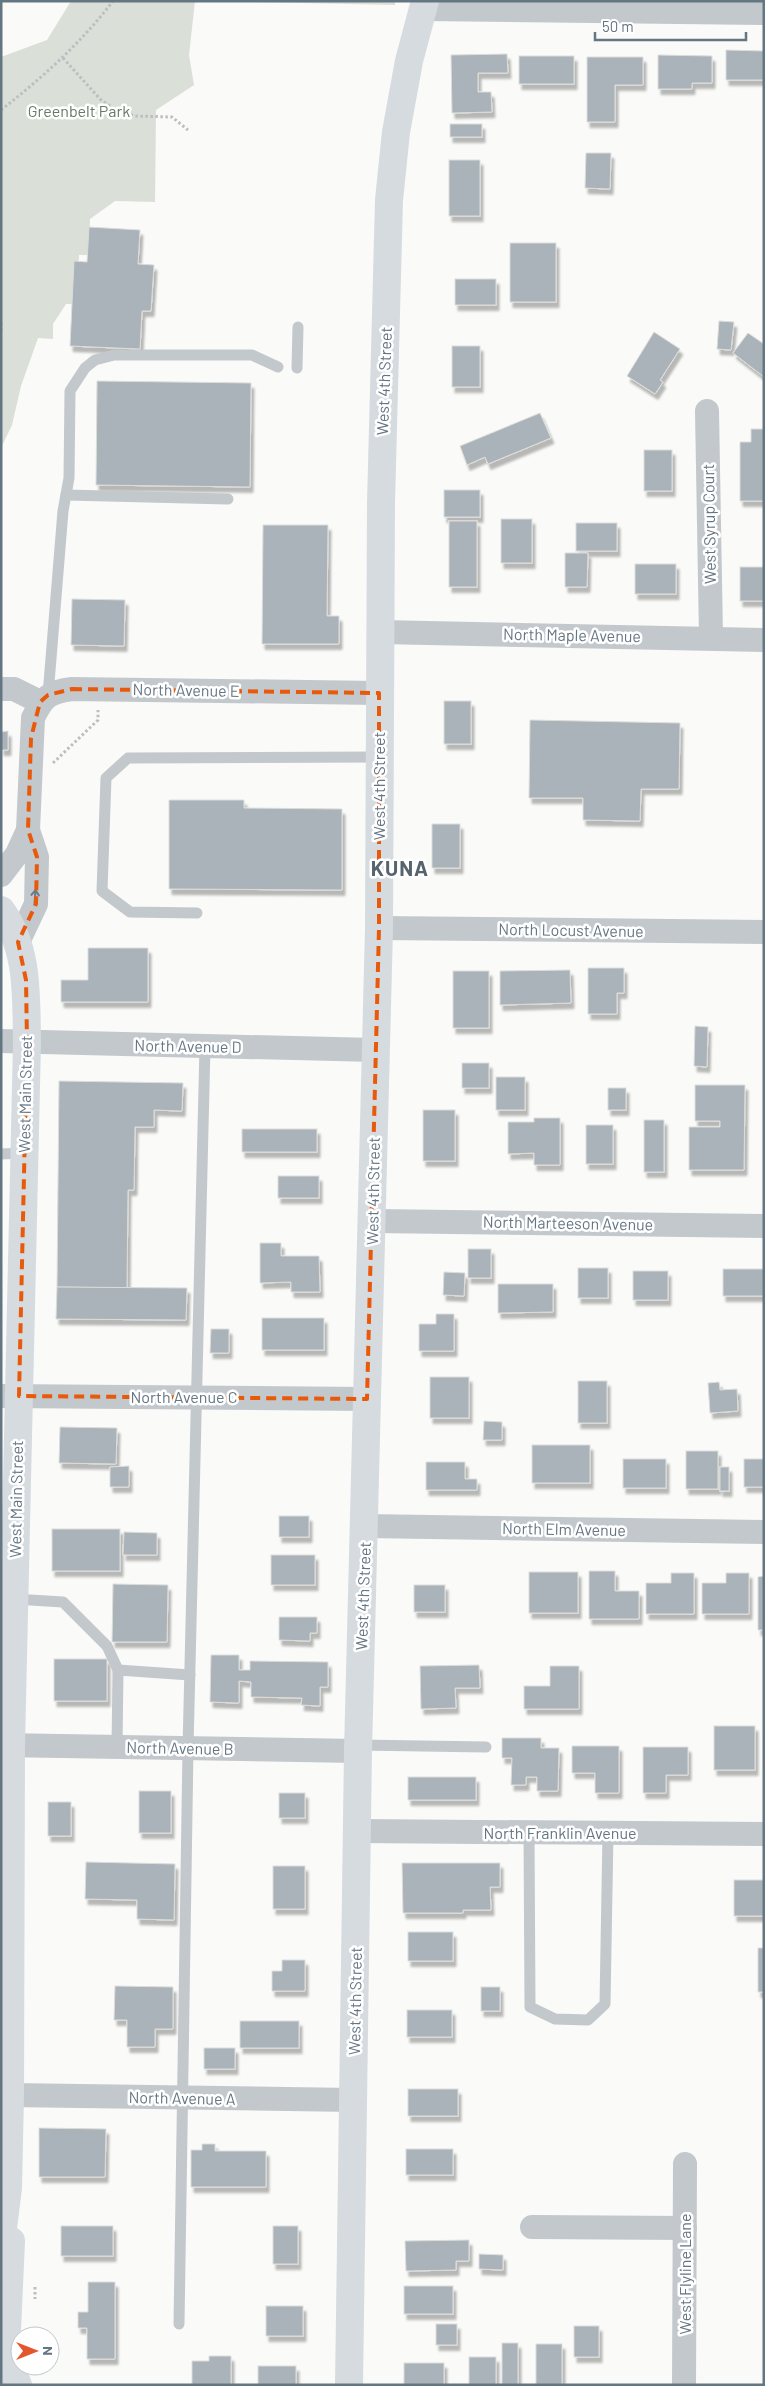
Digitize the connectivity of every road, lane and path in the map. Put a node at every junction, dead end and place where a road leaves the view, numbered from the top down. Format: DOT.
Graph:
graph roads {
  1 [pos="113,1"];
  2 [pos="424,4"];
  3 [pos="764,11"];
  4 [pos="62,58"];
  5 [pos="1,110"];
  6 [pos="188,130"];
  7 [pos="1,323"];
  8 [pos="298,327"];
  9 [pos="1,330"];
  10 [pos="278,367"];
  11 [pos="297,368"];
  12 [pos="707,411"];
  13 [pos="66,495"];
  14 [pos="228,499"];
  15 [pos="380,632"];
  16 [pos="712,637"];
  17 [pos="764,640"];
  18 [pos="1,689"];
  19 [pos="379,692"];
  20 [pos="44,699"];
  21 [pos="98,707"];
  22 [pos="379,757"];
  23 [pos="53,763"];
  24 [pos="28,830"];
  25 [pos="1,875"];
  26 [pos="1,910"];
  27 [pos="197,912"];
  28 [pos="379,928"];
  29 [pos="764,932"];
  30 [pos="18,942"];
  31 [pos="14,1042"];
  32 [pos="205,1046"];
  33 [pos="375,1050"];
  34 [pos="13,1154"];
  35 [pos="373,1220"];
  36 [pos="764,1226"];
  37 [pos="10,1396"];
  38 [pos="197,1397"];
  39 [pos="367,1399"];
  40 [pos="365,1526"];
  41 [pos="764,1532"];
  42 [pos="14,1599"];
  43 [pos="118,1670"];
  44 [pos="190,1675"];
  45 [pos="6,1745"];
  46 [pos="117,1747"];
  47 [pos="486,1747"];
  48 [pos="188,1748"];
  49 [pos="358,1748"];
  50 [pos="357,1831"];
  51 [pos="529,1832"];
  52 [pos="608,1833"];
  53 [pos="764,1834"];
  54 [pos="10,2095"];
  55 [pos="184,2098"];
  56 [pos="353,2100"];
  57 [pos="685,2164"];
  58 [pos="532,2227"];
  59 [pos="685,2228"];
  60 [pos="2,2236"];
  61 [pos="180,2324"];
  62 [pos="10,2348"];
  63 [pos="349,2385"];
  64 [pos="684,2385"];
  1 -- 4 [label="path"];
  2 -- 3 [label="street"];
  2 -- 15 [label="main road, West 4th Street"];
  4 -- 5 [label="path"];
  4 -- 6 [label="path"];
  7 -- 9 [label="path"];
  8 -- 11 [label="lane"];
  10 -- 13 [label="lane"];
  12 -- 16 [label="street, West Syrup Court"];
  13 -- 14 [label="lane"];
  13 -- 20 [label="lane"];
  15 -- 16 [label="street, North Maple Avenue"];
  15 -- 19 [label="main road, West 4th Street"];
  16 -- 17 [label="street, North Maple Avenue"];
  18 -- 20 [label="street"];
  19 -- 20 [label="street, North Avenue E"];
  19 -- 22 [label="main road, West 4th Street"];
  20 -- 24 [label="street"];
  21 -- 23 [label="path"];
  22 -- 27 [label="lane"];
  22 -- 28 [label="main road, West 4th Street"];
  24 -- 25 [label="street"];
  30 -- 24 [label="street, one-way"];
  26 -- 30 [label="main road, West Main Street"];
  28 -- 29 [label="street, North Locust Avenue"];
  28 -- 33 [label="main road, West 4th Street"];
  30 -- 31 [label="main road, West Main Street"];
  31 -- 32 [label="street, North Avenue D"];
  31 -- 34 [label="main road, West Main Street"];
  32 -- 33 [label="street, North Avenue D"];
  32 -- 38 [label="lane"];
  33 -- 35 [label="main road, West 4th Street"];
  34 -- 37 [label="main road, West Main Street"];
  35 -- 36 [label="street, North Marteeson Avenue"];
  35 -- 39 [label="main road, West 4th Street"];
  37 -- 38 [label="street, North Avenue C"];
  37 -- 42 [label="main road, West Main Street"];
  38 -- 39 [label="street, North Avenue C"];
  38 -- 44 [label="lane"];
  39 -- 40 [label="main road, West 4th Street"];
  40 -- 41 [label="street, North Elm Avenue"];
  40 -- 49 [label="main road, West 4th Street"];
  42 -- 43 [label="lane"];
  42 -- 45 [label="main road, West Main Street"];
  43 -- 44 [label="lane"];
  43 -- 46 [label="lane"];
  44 -- 48 [label="lane"];
  45 -- 46 [label="street, North Avenue B"];
  45 -- 54 [label="main road, West Main Street"];
  46 -- 48 [label="street, North Avenue B"];
  47 -- 49 [label="lane"];
  48 -- 49 [label="street, North Avenue B"];
  48 -- 55 [label="lane"];
  49 -- 50 [label="main road, West 4th Street"];
  50 -- 51 [label="street, North Franklin Avenue"];
  50 -- 56 [label="main road, West 4th Street"];
  51 -- 52 [label="street, North Franklin Avenue"];
  51 -- 52 [label="lane"];
  52 -- 53 [label="street, North Franklin Avenue"];
  54 -- 55 [label="street, North Avenue A"];
  54 -- 60 [label="main road, West Main Street"];
  55 -- 56 [label="street, North Avenue A"];
  55 -- 61 [label="lane"];
  56 -- 63 [label="main road, West 4th Street"];
  57 -- 59 [label="street, West Flyline Lane"];
  58 -- 59 [label="street"];
  59 -- 64 [label="street, West Flyline Lane"];
  60 -- 62 [label="main road, West Main Street"];
}
